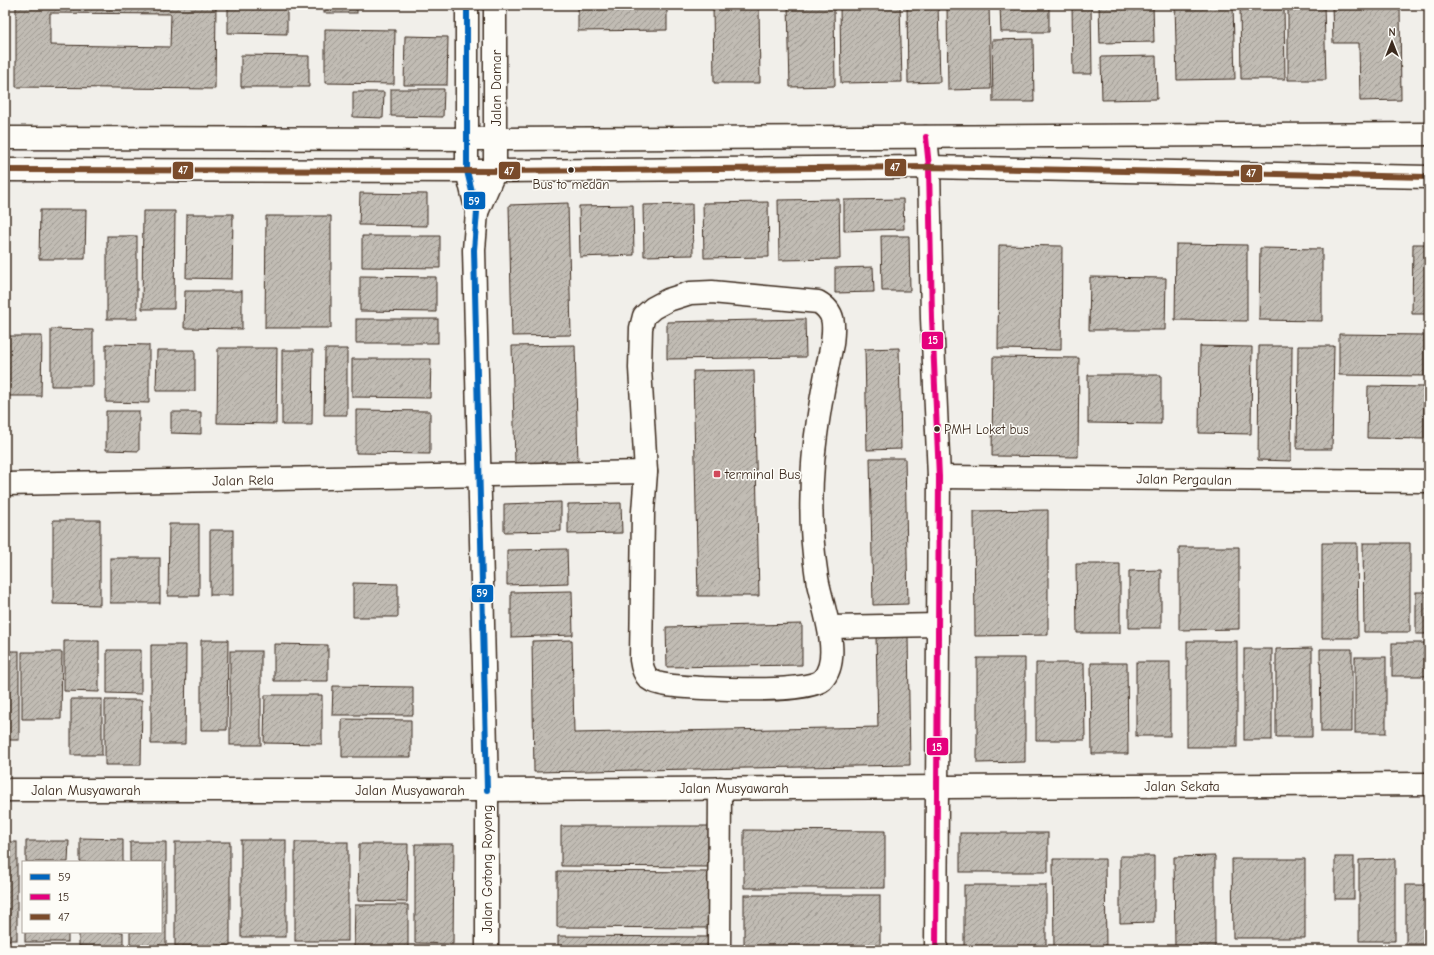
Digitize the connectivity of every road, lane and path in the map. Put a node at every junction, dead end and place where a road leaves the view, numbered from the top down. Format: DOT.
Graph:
graph roads {
  1 [pos="467,5"];
  2 [pos="495,5"];
  3 [pos="1429,134"];
  4 [pos="926,137"];
  5 [pos="5,138"];
  6 [pos="468,139"];
  7 [pos="496,139"];
  8 [pos="929,168"];
  9 [pos="5,170"];
  10 [pos="467,171"];
  11 [pos="495,171"];
  12 [pos="1429,177"];
  13 [pos="477,212"];
  14 [pos="646,472"];
  15 [pos="480,476"];
  16 [pos="939,477"];
  17 [pos="1429,481"];
  18 [pos="5,484"];
  19 [pos="938,625"];
  20 [pos="830,627"];
  21 [pos="1429,784"];
  22 [pos="936,787"];
  23 [pos="720,788"];
  24 [pos="5,790"];
  25 [pos="487,790"];
  26 [pos="487,950"];
  27 [pos="719,950"];
  28 [pos="936,950"];
  1 -- 6 [label="main road, Jalan Damar"];
  2 -- 7 [label="main road, Jalan Damar"];
  3 -- 4 [label="main road"];
  4 -- 7 [label="main road"];
  4 -- 8 [label="main road"];
  5 -- 6 [label="main road"];
  6 -- 7 [label="main road"];
  6 -- 10 [label="main road, Jalan Damar"];
  7 -- 11 [label="main road, Jalan Damar"];
  8 -- 11 [label="main road"];
  8 -- 12 [label="main road"];
  8 -- 16 [label="main road"];
  9 -- 10 [label="main road"];
  10 -- 11 [label="main road"];
  10 -- 13 [label="main road, Jalan Gotong Royong"];
  11 -- 13 [label="main road, Jalan Gotong Royong"];
  13 -- 15 [label="main road, Jalan Gotong Royong"];
  14 -- 15 [label="main road, Jalan Rela"];
  14 -- 20 [label="main road"];
  14 -- 20 [label="main road"];
  15 -- 18 [label="main road, Jalan Rela"];
  15 -- 25 [label="main road, Jalan Gotong Royong"];
  16 -- 17 [label="main road, Jalan Pergaulan"];
  16 -- 19 [label="main road"];
  19 -- 20 [label="main road"];
  19 -- 22 [label="main road"];
  21 -- 22 [label="main road, Jalan Sekata"];
  22 -- 23 [label="main road, Jalan Musyawarah"];
  22 -- 28 [label="main road"];
  23 -- 25 [label="main road, Jalan Musyawarah"];
  23 -- 27 [label="main road"];
  24 -- 25 [label="main road, Jalan Musyawarah"];
  25 -- 26 [label="main road, Jalan Gotong Royong"];
}
